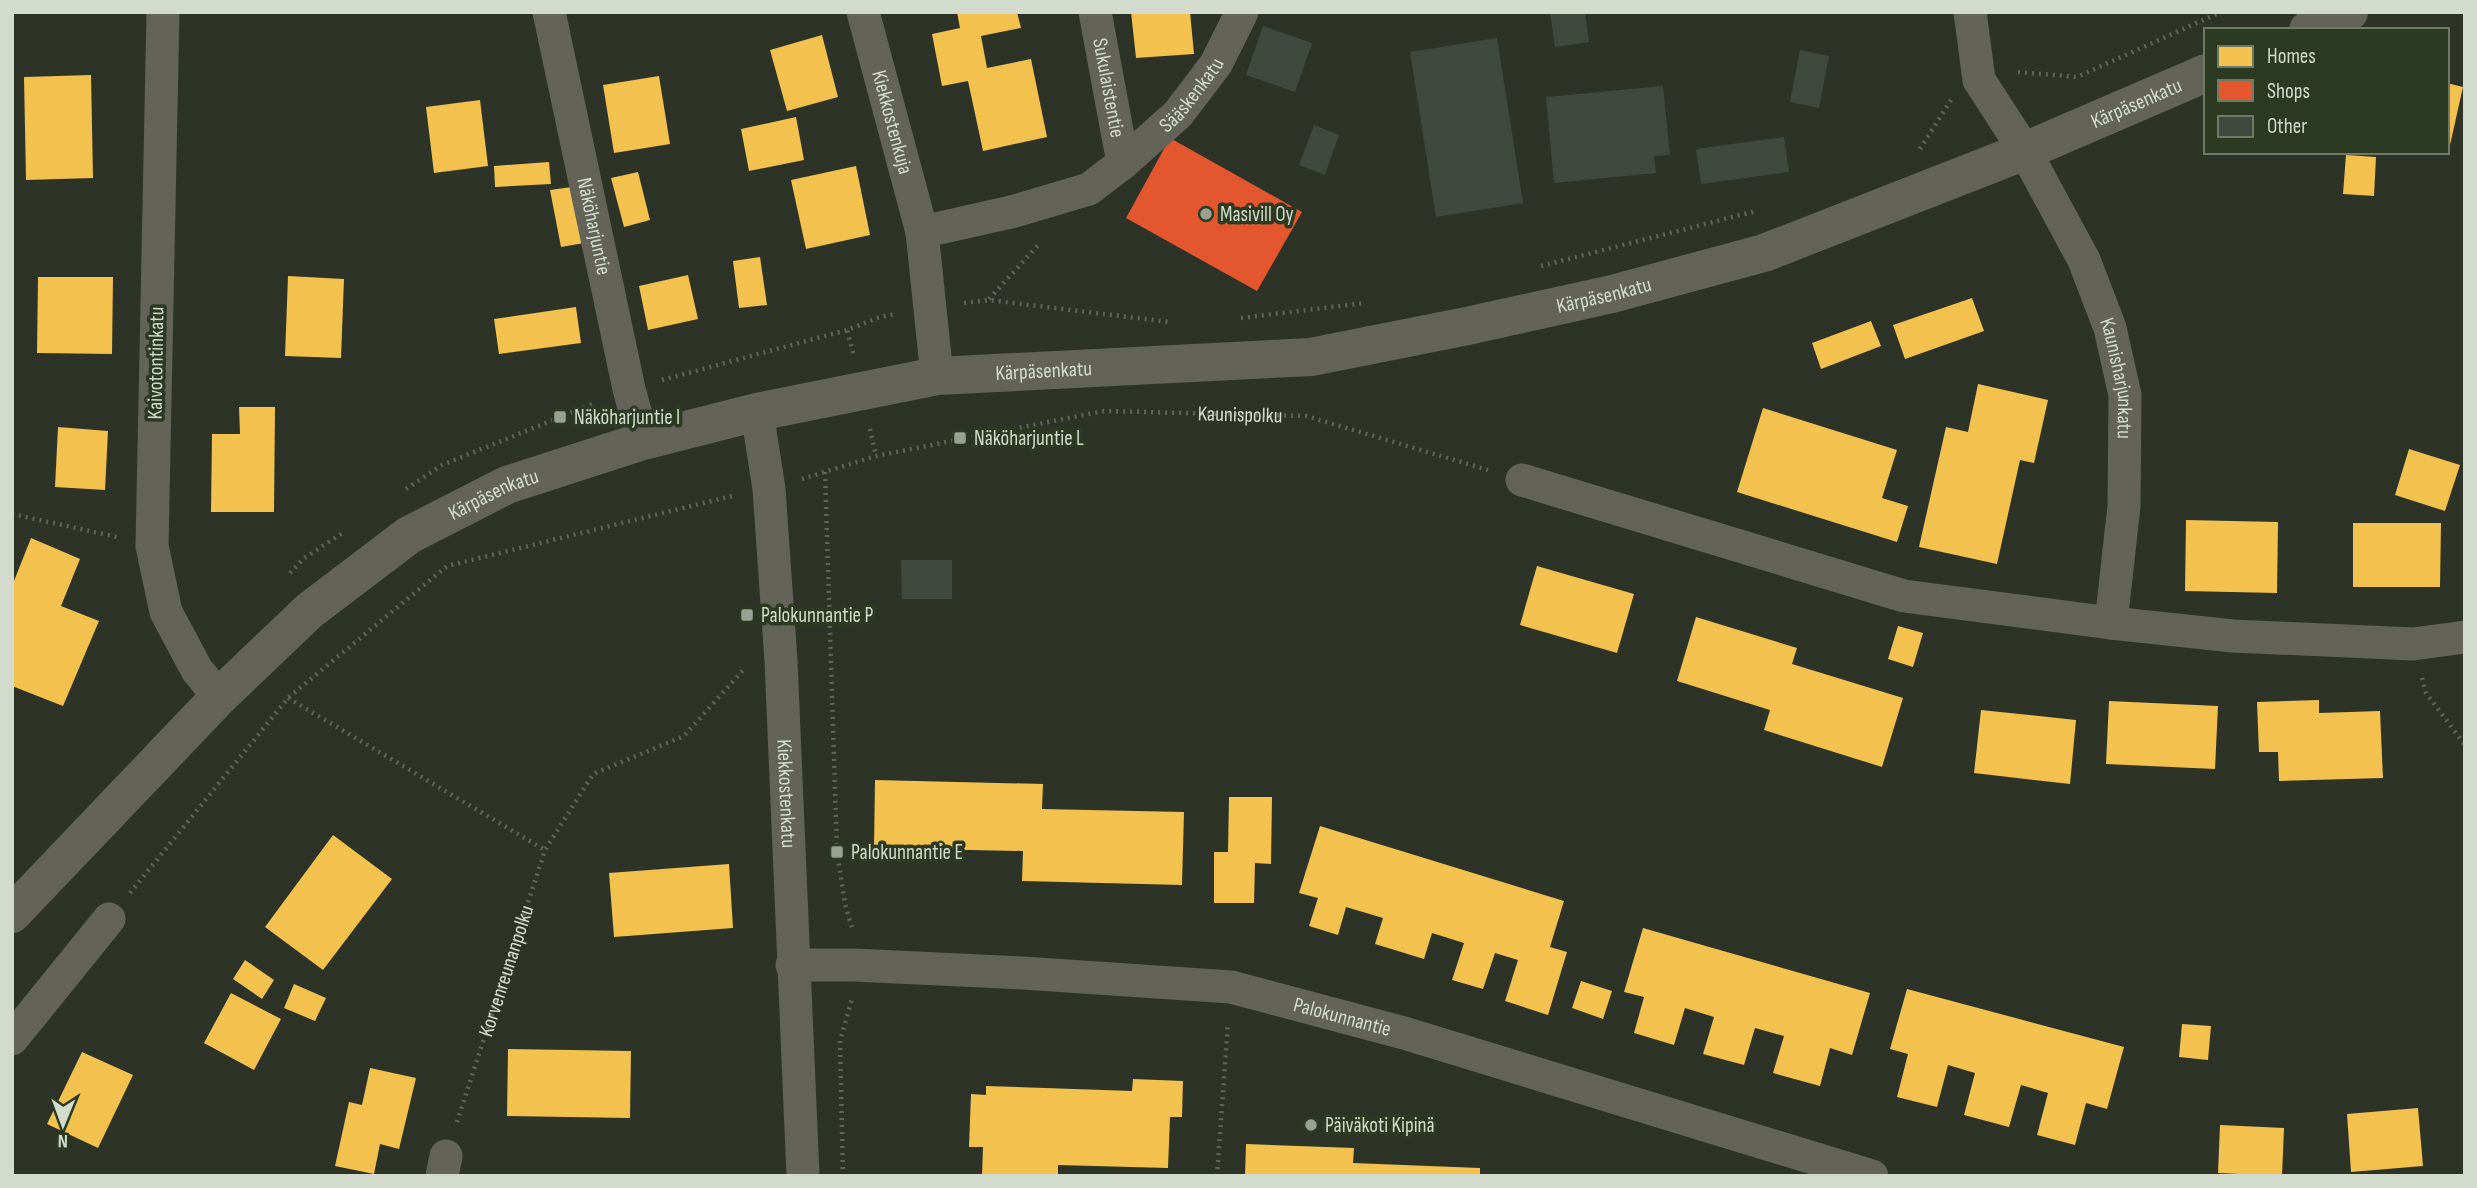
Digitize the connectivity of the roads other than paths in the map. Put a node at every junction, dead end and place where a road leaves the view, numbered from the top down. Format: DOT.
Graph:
graph roads {
  1 [pos="163,12"];
  2 [pos="549,12"];
  3 [pos="863,12"];
  4 [pos="1095,12"];
  5 [pos="1242,12"];
  6 [pos="1970,12"];
  7 [pos="2349,12"];
  8 [pos="2313,28"];
  9 [pos="2204,75"];
  10 [pos="2025,150"];
  11 [pos="1124,163"];
  12 [pos="922,232"];
  13 [pos="937,376"];
  14 [pos="757,412"];
  15 [pos="642,441"];
  16 [pos="1522,480"];
  17 [pos="2112,623"];
  18 [pos="2465,637"];
  19 [pos="219,697"];
  20 [pos="12,914"];
  21 [pos="109,919"];
  22 [pos="792,965"];
  23 [pos="12,1039"];
  24 [pos="803,1176"];
  25 [pos="1872,1176"];
  1 -- 19 [label="street, Kaivotontinkatu"];
  2 -- 15 [label="street, Näköharjuntie"];
  3 -- 12 [label="street, Kiekkostenkuja"];
  4 -- 11 [label="street, Sukulaistentie"];
  5 -- 11 [label="street, Sääskenkatu"];
  6 -- 10 [label="street, Kaunisharjunkatu"];
  7 -- 8 [label="street"];
  9 -- 10 [label="street, Kärpäsenkatu"];
  10 -- 13 [label="street, Kärpäsenkatu"];
  10 -- 17 [label="street, Kaunisharjunkatu"];
  11 -- 12 [label="street"];
  12 -- 13 [label="street, Kiekkostenkuja"];
  13 -- 14 [label="street, Kärpäsenkatu"];
  14 -- 15 [label="street, Kärpäsenkatu"];
  14 -- 22 [label="street, Kiekkostenkatu"];
  15 -- 19 [label="street, Kärpäsenkatu"];
  16 -- 17 [label="street"];
  17 -- 18 [label="street"];
  19 -- 20 [label="street, Kärpäsenkatu"];
  21 -- 23 [label="street"];
  22 -- 24 [label="street, Kiekkostenkatu"];
  22 -- 25 [label="street, Palokunnantie"];
}
